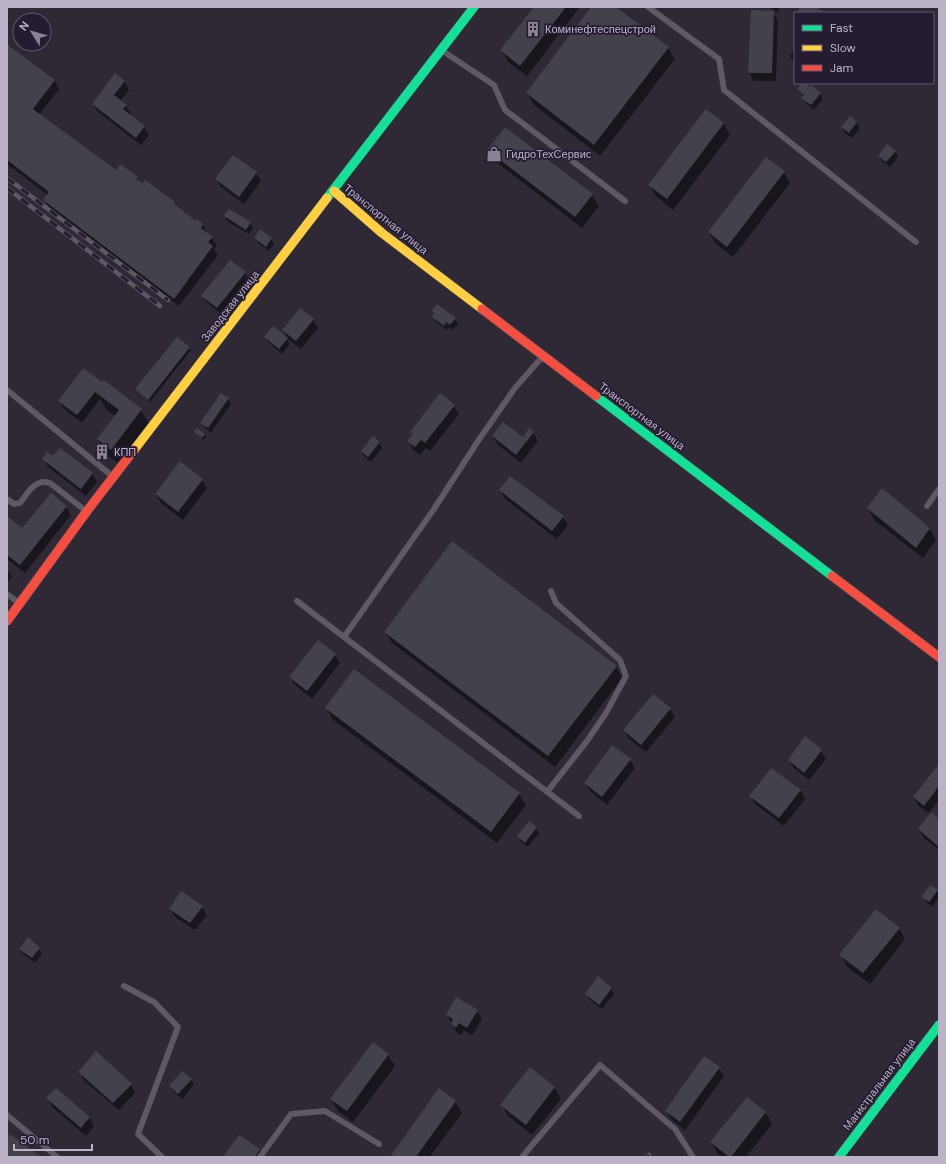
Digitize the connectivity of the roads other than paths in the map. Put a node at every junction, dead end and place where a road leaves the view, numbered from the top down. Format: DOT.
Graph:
graph roads {
  1 [pos="474,7"];
  2 [pos="648,7"];
  3 [pos="441,50"];
  4 [pos="334,191"];
  5 [pos="625,201"];
  6 [pos="916,242"];
  7 [pos="543,356"];
  8 [pos="7,390"];
  9 [pos="114,477"];
  10 [pos="939,490"];
  11 [pos="7,499"];
  12 [pos="927,506"];
  13 [pos="87,511"];
  14 [pos="551,591"];
  15 [pos="7,594"];
  16 [pos="297,601"];
  17 [pos="20,604"];
  18 [pos="7,621"];
  19 [pos="344,637"];
  20 [pos="939,657"];
  21 [pos="546,792"];
  22 [pos="579,816"];
  23 [pos="124,986"];
  24 [pos="939,1025"];
  25 [pos="7,1114"];
  26 [pos="378,1144"];
  27 [pos="57,1157"];
  28 [pos="162,1157"];
  29 [pos="260,1157"];
  30 [pos="522,1157"];
  31 [pos="693,1157"];
  32 [pos="839,1157"];
  1 -- 3 [label="street, Заводская улица"];
  2 -- 6 [label="lane"];
  3 -- 4 [label="street, Заводская улица"];
  3 -- 5 [label="lane"];
  4 -- 7 [label="street, Транспортная улица"];
  4 -- 9 [label="street, Заводская улица"];
  7 -- 19 [label="lane"];
  7 -- 20 [label="street, Транспортная улица"];
  8 -- 9 [label="lane"];
  9 -- 13 [label="street, Заводская улица"];
  10 -- 12 [label="lane"];
  11 -- 13 [label="lane"];
  13 -- 17 [label="street, Заводская улица"];
  14 -- 21 [label="lane"];
  15 -- 17 [label="lane"];
  16 -- 19 [label="lane"];
  17 -- 18 [label="street, Заводская улица"];
  19 -- 21 [label="lane"];
  21 -- 22 [label="lane"];
  23 -- 28 [label="lane"];
  24 -- 32 [label="street, Магистральная улица"];
  25 -- 27 [label="lane"];
  26 -- 29 [label="lane"];
  30 -- 31 [label="lane"];
}
